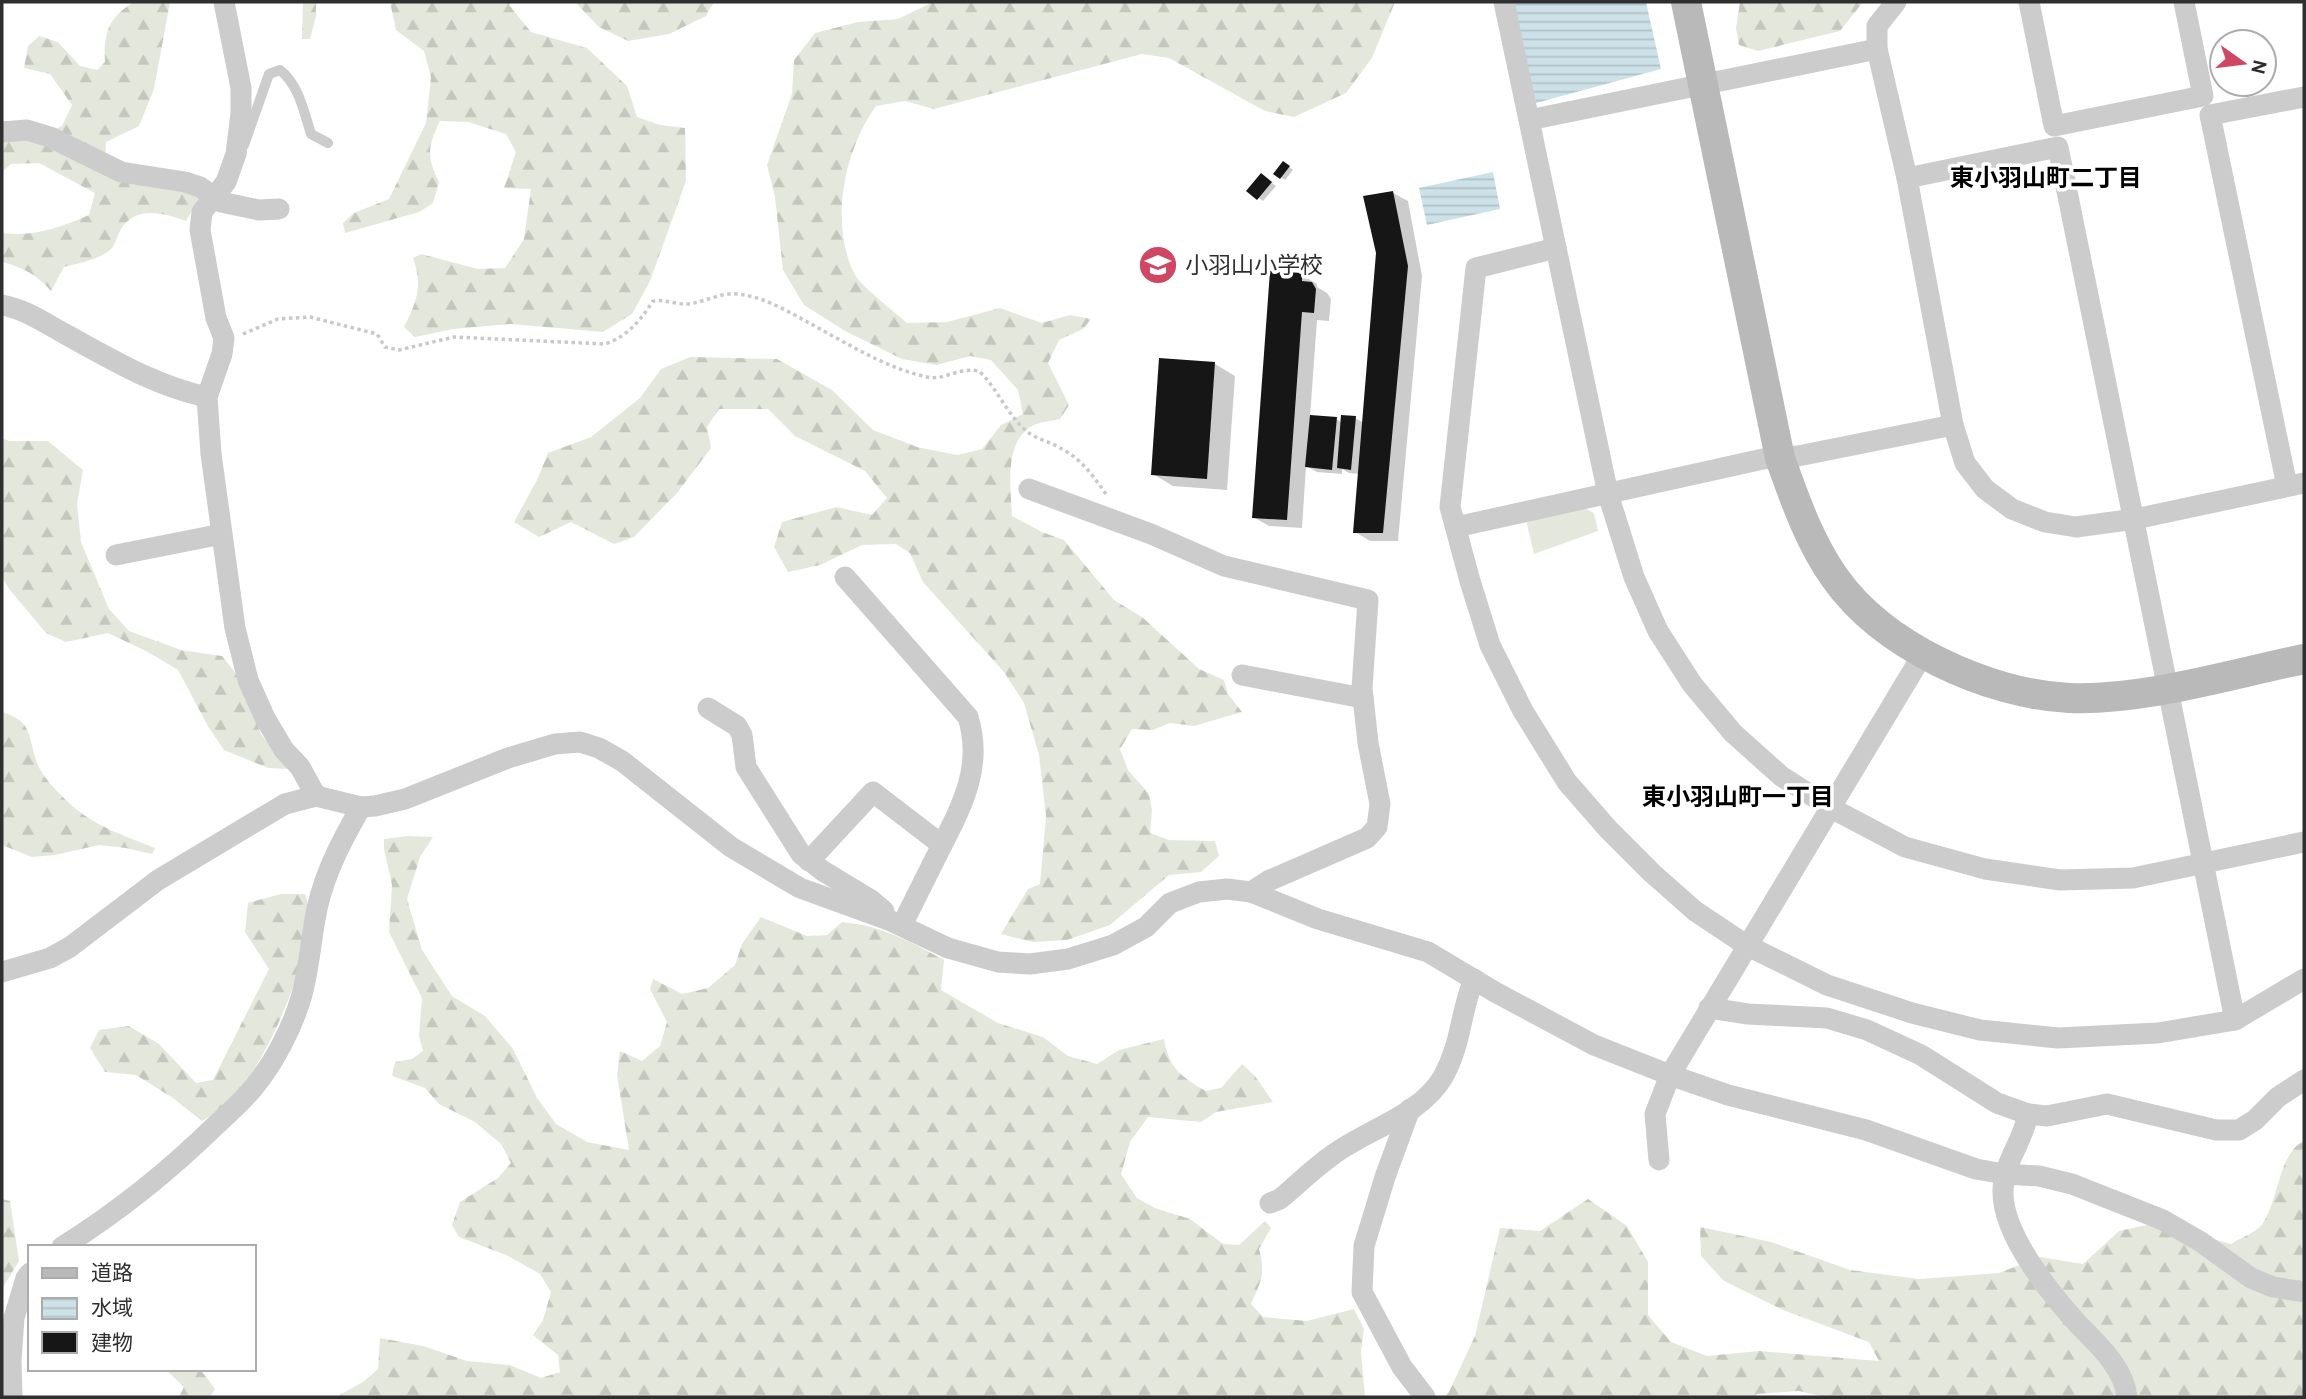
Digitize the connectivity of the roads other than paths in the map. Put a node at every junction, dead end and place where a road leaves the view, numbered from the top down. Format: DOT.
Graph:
graph roads {
  1 [pos="224,2"];
  2 [pos="1504,2"];
  3 [pos="1686,2"];
  4 [pos="1896,2"];
  5 [pos="2029,2"];
  6 [pos="2184,2"];
  7 [pos="1877,49"];
  8 [pos="1703,86"];
  9 [pos="2304,97"];
  10 [pos="1529,120"];
  11 [pos="2,132"];
  12 [pos="328,143"];
  13 [pos="236,155"];
  14 [pos="1907,178"];
  15 [pos="212,197"];
  16 [pos="279,209"];
  17 [pos="1556,248"];
  18 [pos="2,305"];
  19 [pos="207,397"];
  20 [pos="1952,425"];
  21 [pos="1780,458"];
  22 [pos="2295,484"];
  23 [pos="1029,489"];
  24 [pos="1608,494"];
  25 [pos="2134,519"];
  26 [pos="1456,527"];
  27 [pos="222,534"];
  28 [pos="116,555"];
  29 [pos="845,578"];
  30 [pos="1923,654"];
  31 [pos="2304,659"];
  32 [pos="1242,675"];
  33 [pos="2166,688"];
  34 [pos="1363,698"];
  35 [pos="708,708"];
  36 [pos="316,796"];
  37 [pos="360,807"];
  38 [pos="1830,808"];
  39 [pos="2304,842"];
  40 [pos="942,845"];
  41 [pos="809,861"];
  42 [pos="2202,863"];
  43 [pos="1251,892"];
  44 [pos="902,925"];
  45 [pos="1746,945"];
  46 [pos="2,972"];
  47 [pos="1474,979"];
  48 [pos="2304,979"];
  49 [pos="1709,1008"];
  50 [pos="2235,1020"];
  51 [pos="1670,1074"];
  52 [pos="2304,1080"];
  53 [pos="1410,1109"];
  54 [pos="2028,1114"];
  55 [pos="1659,1160"];
  56 [pos="2004,1174"];
  57 [pos="1270,1203"];
  58 [pos="65,1245"];
  59 [pos="28,1276"];
  60 [pos="2304,1292"];
  61 [pos="12,1397"];
  62 [pos="1425,1397"];
  63 [pos="2127,1397"];
  1 -- 13 [label="street"];
  2 -- 10 [label="street"];
  3 -- 8 [label="street"];
  4 -- 7 [label="street"];
  5 -- 6 [label="street"];
  7 -- 8 [label="street"];
  7 -- 14 [label="street"];
  8 -- 10 [label="street"];
  8 -- 21 [label="street"];
  9 -- 22 [label="street"];
  10 -- 17 [label="street"];
  11 -- 15 [label="street"];
  12 -- 13 [label="lane"];
  13 -- 15 [label="street"];
  14 -- 20 [label="street"];
  14 -- 25 [label="street"];
  15 -- 16 [label="street"];
  15 -- 19 [label="street"];
  17 -- 24 [label="street"];
  17 -- 26 [label="street"];
  18 -- 19 [label="street"];
  19 -- 27 [label="street"];
  20 -- 21 [label="street"];
  20 -- 25 [label="street"];
  21 -- 24 [label="street"];
  21 -- 30 [label="street"];
  22 -- 25 [label="street"];
  23 -- 34 [label="street"];
  24 -- 26 [label="street"];
  24 -- 38 [label="street"];
  25 -- 33 [label="street"];
  26 -- 45 [label="street"];
  27 -- 28 [label="street"];
  27 -- 36 [label="street"];
  29 -- 40 [label="street"];
  30 -- 33 [label="street"];
  30 -- 38 [label="street"];
  31 -- 33 [label="street"];
  32 -- 34 [label="street"];
  33 -- 42 [label="street"];
  34 -- 43 [label="street"];
  35 -- 41 [label="street"];
  36 -- 37 [label="street"];
  36 -- 46 [label="street"];
  37 -- 44 [label="street"];
  37 -- 58 [label="street"];
  38 -- 42 [label="street"];
  38 -- 45 [label="street"];
  39 -- 42 [label="street"];
  40 -- 41 [label="street"];
  40 -- 44 [label="street"];
  41 -- 44 [label="street"];
  42 -- 50 [label="street"];
  43 -- 44 [label="street"];
  43 -- 47 [label="street"];
  45 -- 49 [label="street"];
  45 -- 50 [label="street"];
  47 -- 51 [label="street"];
  47 -- 53 [label="street"];
  48 -- 50 [label="street"];
  49 -- 51 [label="street"];
  49 -- 54 [label="street"];
  51 -- 55 [label="street"];
  51 -- 56 [label="street"];
  52 -- 54 [label="street"];
  53 -- 57 [label="street"];
  53 -- 62 [label="street"];
  54 -- 56 [label="street"];
  56 -- 60 [label="street"];
  56 -- 63 [label="street"];
  59 -- 61 [label="street"];
}
